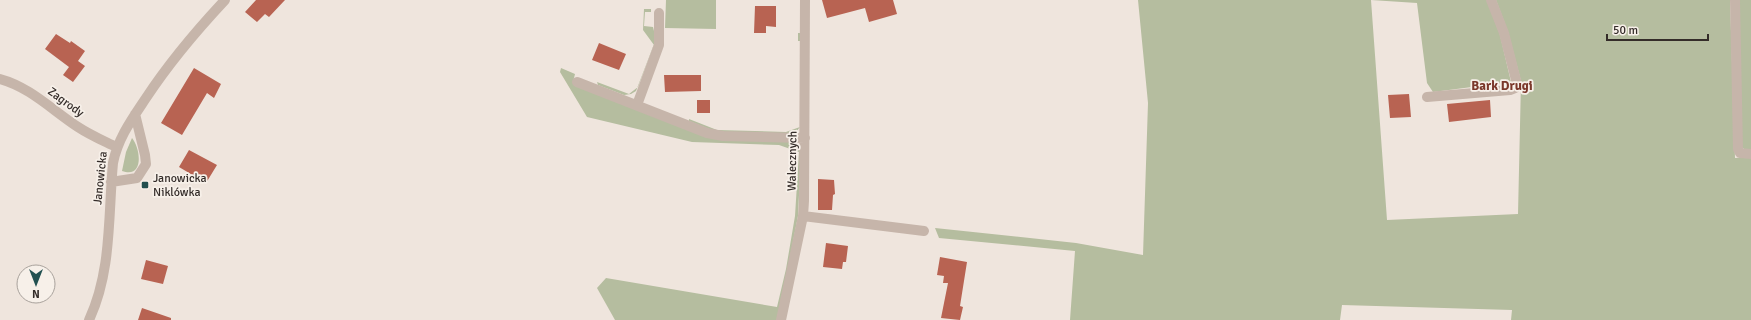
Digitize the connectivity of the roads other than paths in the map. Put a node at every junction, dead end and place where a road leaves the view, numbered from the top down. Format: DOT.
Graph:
graph roads {
  1 [pos="225,0"];
  2 [pos="805,0"];
  3 [pos="1491,0"];
  4 [pos="1735,0"];
  5 [pos="659,13"];
  6 [pos="0,78"];
  7 [pos="577,82"];
  8 [pos="1427,97"];
  9 [pos="637,105"];
  10 [pos="135,114"];
  11 [pos="805,138"];
  12 [pos="116,147"];
  13 [pos="1751,154"];
  14 [pos="111,182"];
  15 [pos="803,216"];
  16 [pos="924,231"];
  17 [pos="90,319"];
  18 [pos="781,320"];
  1 -- 10 [label="street, Janowicka"];
  2 -- 11 [label="street, Walecznych"];
  3 -- 8 [label="street"];
  4 -- 13 [label="street"];
  5 -- 9 [label="street"];
  6 -- 12 [label="street, Zagrody"];
  7 -- 9 [label="street"];
  9 -- 11 [label="street"];
  10 -- 12 [label="street, Janowicka"];
  10 -- 14 [label="street"];
  11 -- 15 [label="street, Walecznych"];
  12 -- 14 [label="street, Janowicka"];
  14 -- 17 [label="street, Janowicka"];
  15 -- 16 [label="street"];
  15 -- 18 [label="street, Walecznych"];
}
